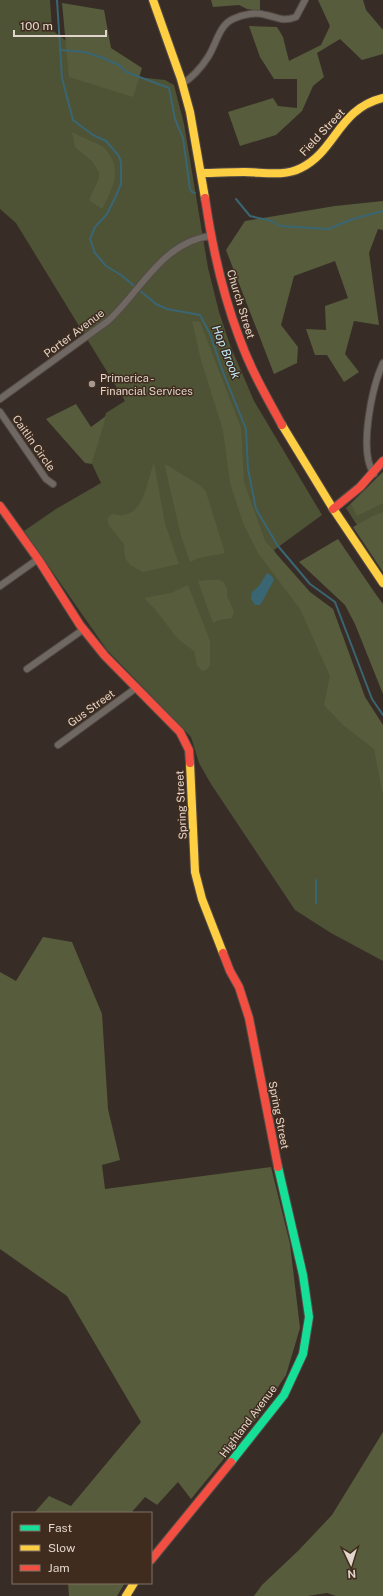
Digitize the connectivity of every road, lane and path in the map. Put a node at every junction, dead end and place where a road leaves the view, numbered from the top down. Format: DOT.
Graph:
graph roads {
  1 [pos="153,0"];
  2 [pos="305,0"];
  3 [pos="182,84"];
  4 [pos="383,98"];
  5 [pos="202,173"];
  6 [pos="211,236"];
  7 [pos="383,363"];
  8 [pos="0,399"];
  9 [pos="0,412"];
  10 [pos="383,461"];
  11 [pos="374,474"];
  12 [pos="52,484"];
  13 [pos="0,506"];
  14 [pos="333,509"];
  15 [pos="38,559"];
  16 [pos="383,584"];
  17 [pos="0,586"];
  18 [pos="84,629"];
  19 [pos="27,668"];
  20 [pos="136,688"];
  21 [pos="58,745"];
  22 [pos="276,1157"];
  23 [pos="152,1559"];
  24 [pos="133,1584"];
  25 [pos="126,1596"];
  1 -- 3 [label="main road, Church Street"];
  2 -- 3 [label="street"];
  3 -- 5 [label="main road, Church Street"];
  4 -- 5 [label="main road, Field Street"];
  5 -- 6 [label="main road, Church Street"];
  6 -- 8 [label="street, Porter Avenue"];
  6 -- 14 [label="main road, Church Street"];
  7 -- 11 [label="street"];
  9 -- 12 [label="street, Caitlin Circle"];
  10 -- 11 [label="main road"];
  11 -- 14 [label="main road"];
  13 -- 15 [label="main road, Spring Street"];
  14 -- 16 [label="main road, Church Street"];
  15 -- 17 [label="street"];
  15 -- 18 [label="main road, Spring Street"];
  18 -- 19 [label="street"];
  18 -- 20 [label="main road, Spring Street"];
  20 -- 21 [label="street, Gus Street"];
  20 -- 22 [label="main road, Spring Street"];
  22 -- 23 [label="main road, Highland Avenue"];
  24 -- 25 [label="main road"];
}
